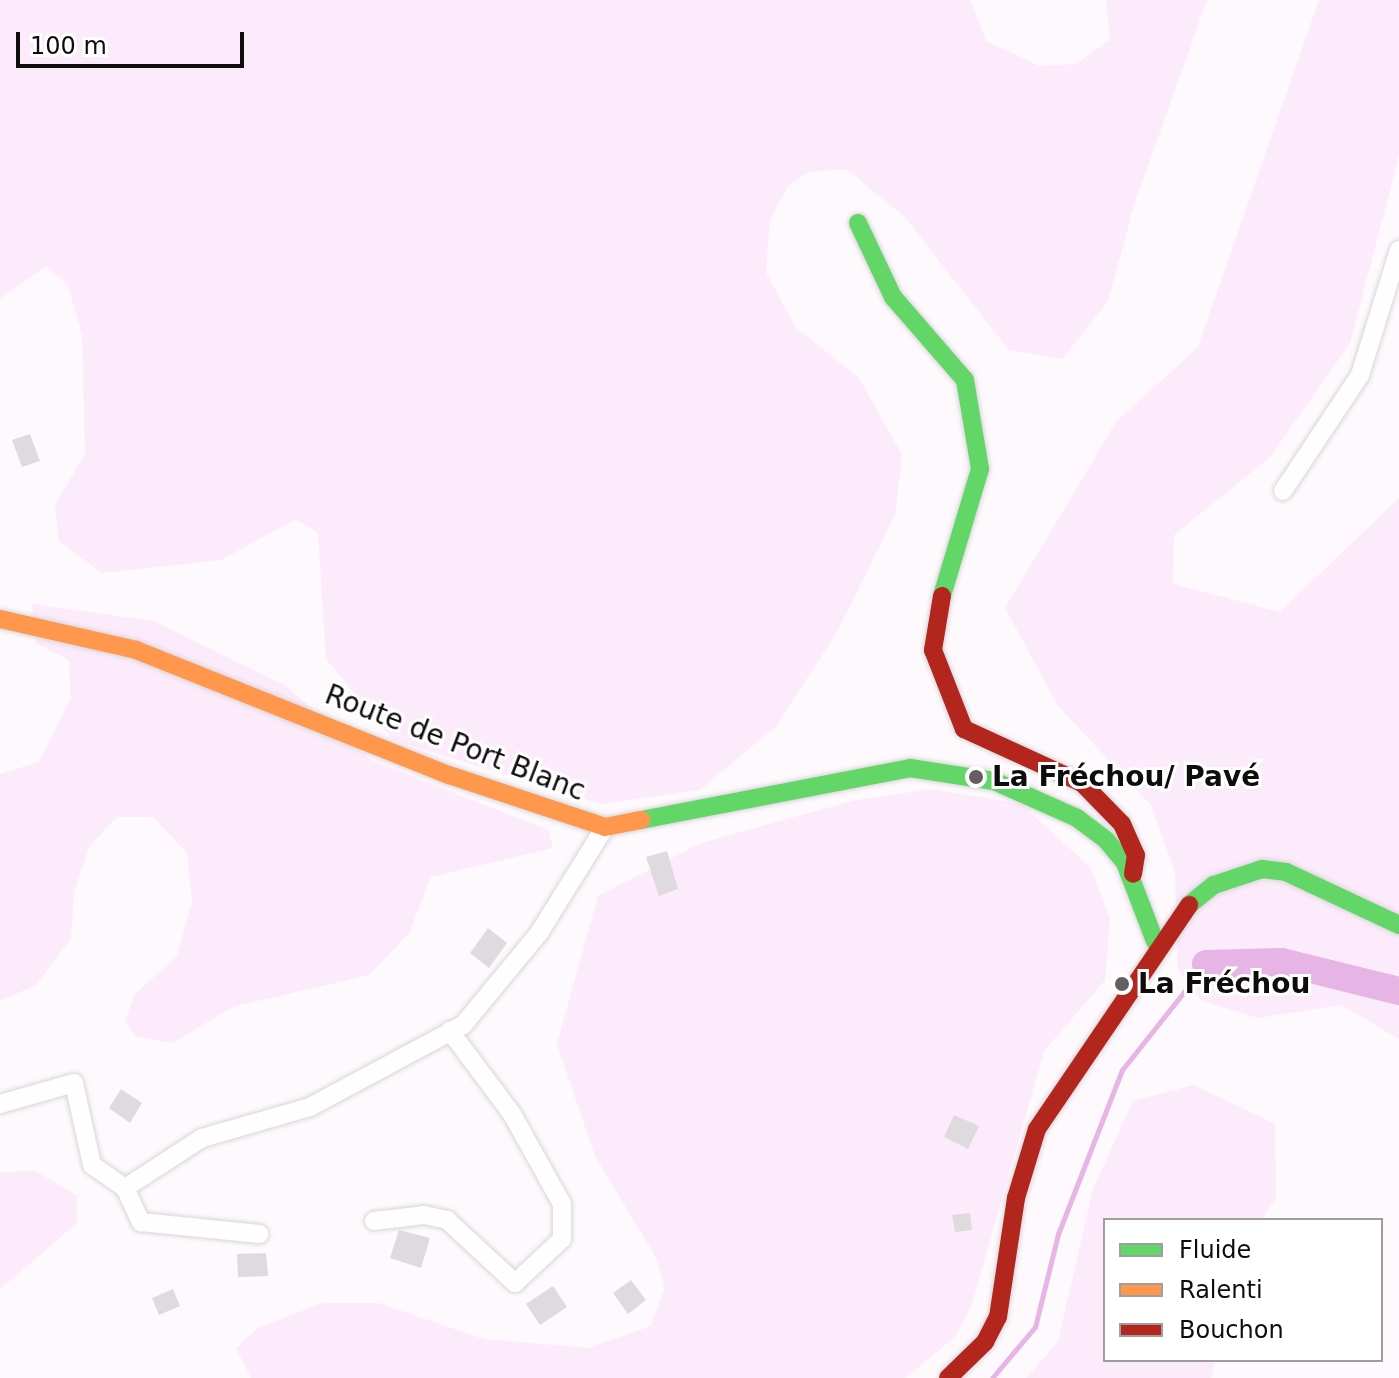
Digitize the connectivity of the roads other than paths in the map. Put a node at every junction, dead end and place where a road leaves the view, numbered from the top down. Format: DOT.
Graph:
graph roads {
  1 [pos="858,223"];
  2 [pos="1399,250"];
  3 [pos="1283,491"];
  4 [pos="0,619"];
  5 [pos="605,827"];
  6 [pos="1133,881"];
  7 [pos="1399,925"];
  8 [pos="1155,941"];
  9 [pos="450,1031"];
  10 [pos="0,1104"];
  11 [pos="125,1188"];
  12 [pos="374,1221"];
  13 [pos="259,1234"];
  14 [pos="948,1378"];
  1 -- 6 [label="street"];
  2 -- 3 [label="street"];
  4 -- 5 [label="street, Route de Port Blanc"];
  5 -- 6 [label="street, Route de Port Blanc"];
  5 -- 9 [label="street"];
  6 -- 8 [label="street, Route de Port Blanc"];
  7 -- 8 [label="street"];
  8 -- 14 [label="street"];
  9 -- 11 [label="street"];
  9 -- 12 [label="street"];
  10 -- 11 [label="street"];
  11 -- 13 [label="street"];
}
